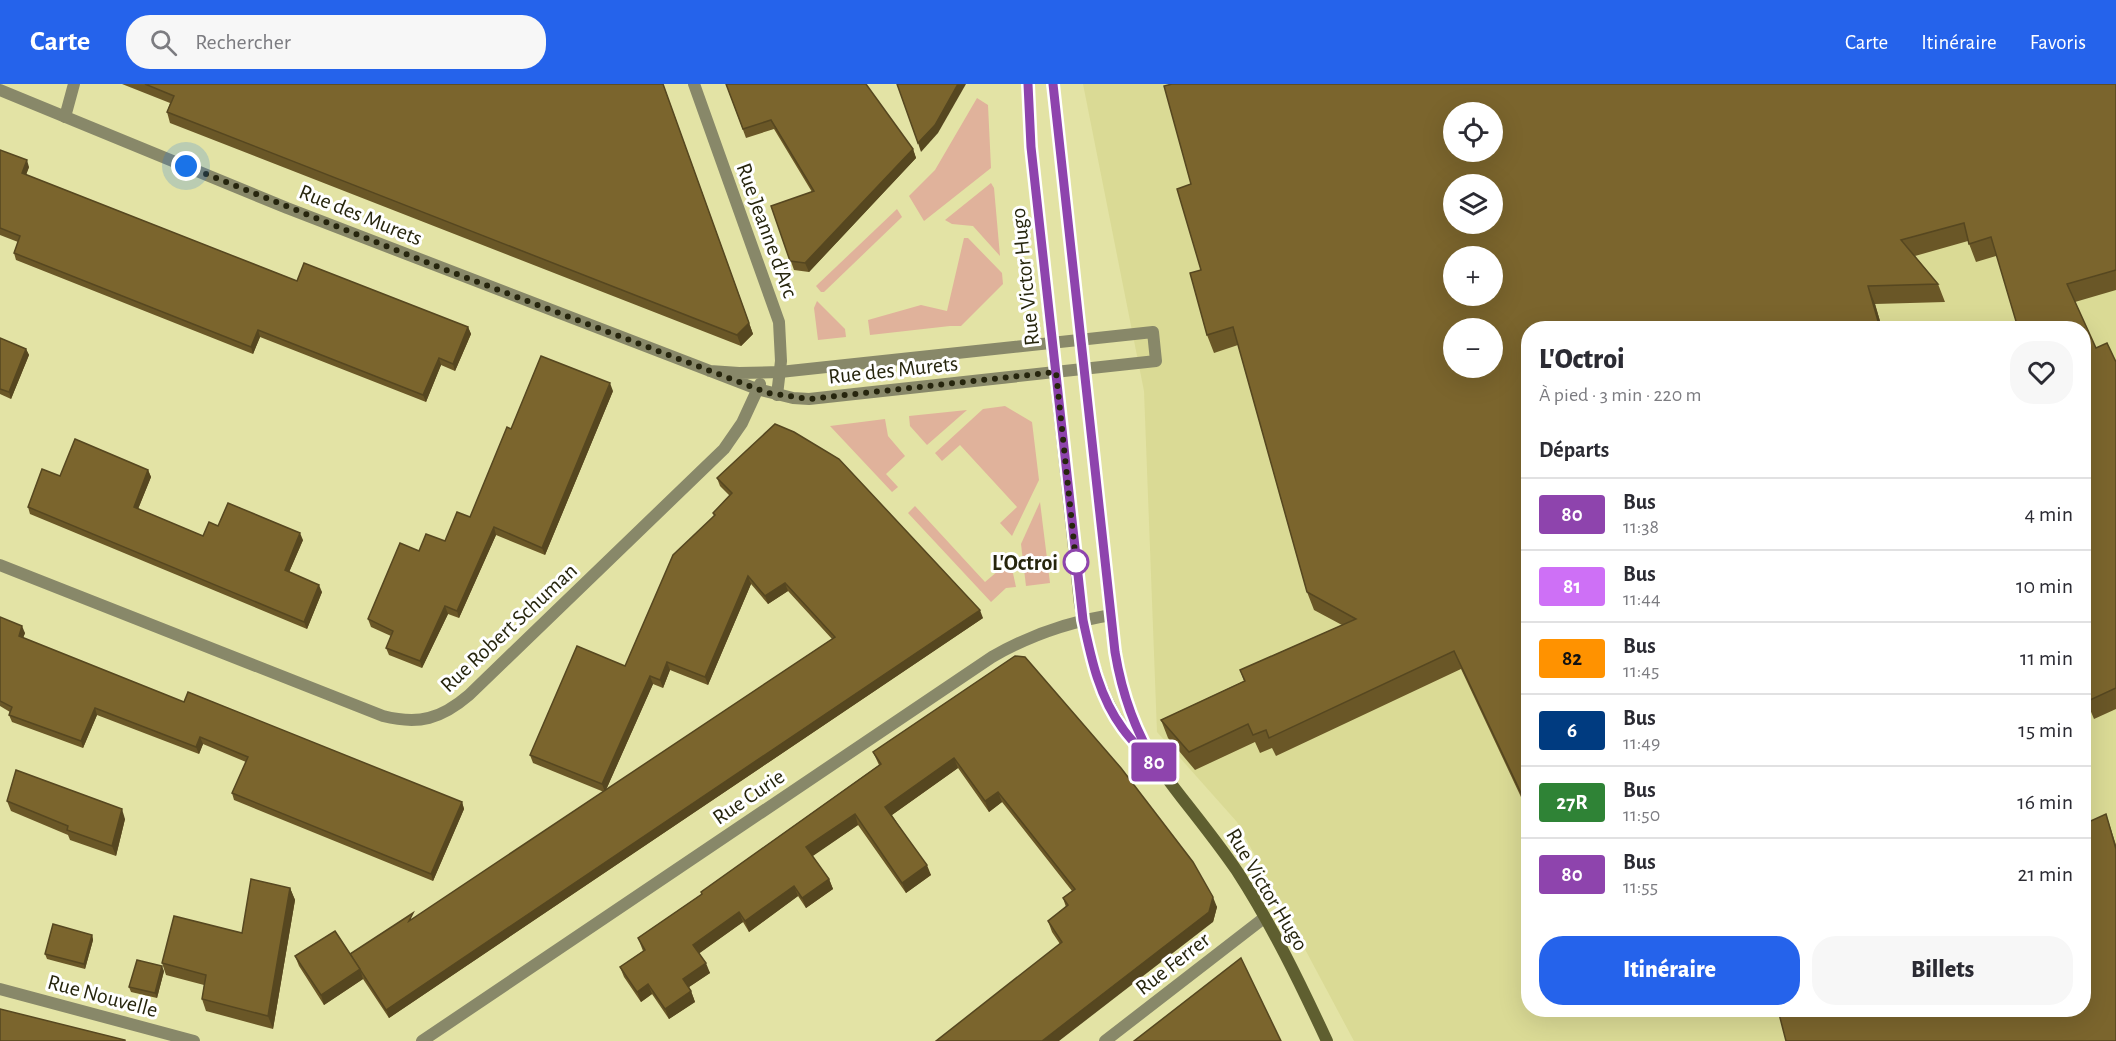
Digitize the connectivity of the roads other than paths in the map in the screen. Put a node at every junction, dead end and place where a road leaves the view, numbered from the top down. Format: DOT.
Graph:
graph roads {
  1 [pos="74,84"];
  2 [pos="694,84"];
  3 [pos="1028,84"];
  4 [pos="1053,84"];
  5 [pos="0,90"];
  6 [pos="65,117"];
  7 [pos="1082,339"];
  8 [pos="1053,343"];
  9 [pos="1085,368"];
  10 [pos="710,371"];
  11 [pos="780,372"];
  12 [pos="1056,372"];
  13 [pos="763,374"];
  14 [pos="757,389"];
  15 [pos="777,395"];
  16 [pos="0,565"];
  17 [pos="1111,615"];
  18 [pos="1083,620"];
  19 [pos="1158,767"];
  20 [pos="1264,918"];
  21 [pos="0,989"];
  22 [pos="194,1041"];
  23 [pos="422,1041"];
  24 [pos="1105,1041"];
  25 [pos="1327,1041"];
  1 -- 6 [label="street"];
  2 -- 11 [label="street, Rue Jeanne d'Arc"];
  3 -- 8 [label="main road, Rue Victor Hugo"];
  4 -- 7 [label="main road, Rue Victor Hugo"];
  5 -- 6 [label="street, Rue des Murets"];
  6 -- 10 [label="street, Rue des Murets"];
  7 -- 8 [label="street, Rue des Murets"];
  7 -- 9 [label="main road, Rue Victor Hugo"];
  7 -- 9 [label="street, Rue des Murets"];
  8 -- 11 [label="street, Rue des Murets"];
  8 -- 12 [label="main road, Rue Victor Hugo"];
  9 -- 12 [label="street, Rue des Murets"];
  9 -- 17 [label="main road, Rue Victor Hugo"];
  10 -- 13 [label="street, Rue des Murets"];
  10 -- 14 [label="street, Rue des Murets"];
  11 -- 13 [label="street, Rue des Murets"];
  11 -- 15 [label="street, Rue Jeanne d'Arc"];
  12 -- 15 [label="street, Rue des Murets"];
  12 -- 18 [label="main road, Rue Victor Hugo"];
  13 -- 14 [label="street, Rue Robert Schuman"];
  14 -- 15 [label="street, Rue des Murets"];
  14 -- 16 [label="street, Rue Robert Schuman"];
  17 -- 18 [label="street, Rue Curie"];
  17 -- 19 [label="main road, Rue Victor Hugo"];
  18 -- 19 [label="main road, Rue Victor Hugo"];
  18 -- 23 [label="street, Rue Curie"];
  19 -- 20 [label="main road, Rue Victor Hugo"];
  20 -- 24 [label="street, Rue Ferrer"];
  20 -- 25 [label="main road, Rue Victor Hugo"];
  21 -- 22 [label="street, Rue Nouvelle"];
}
